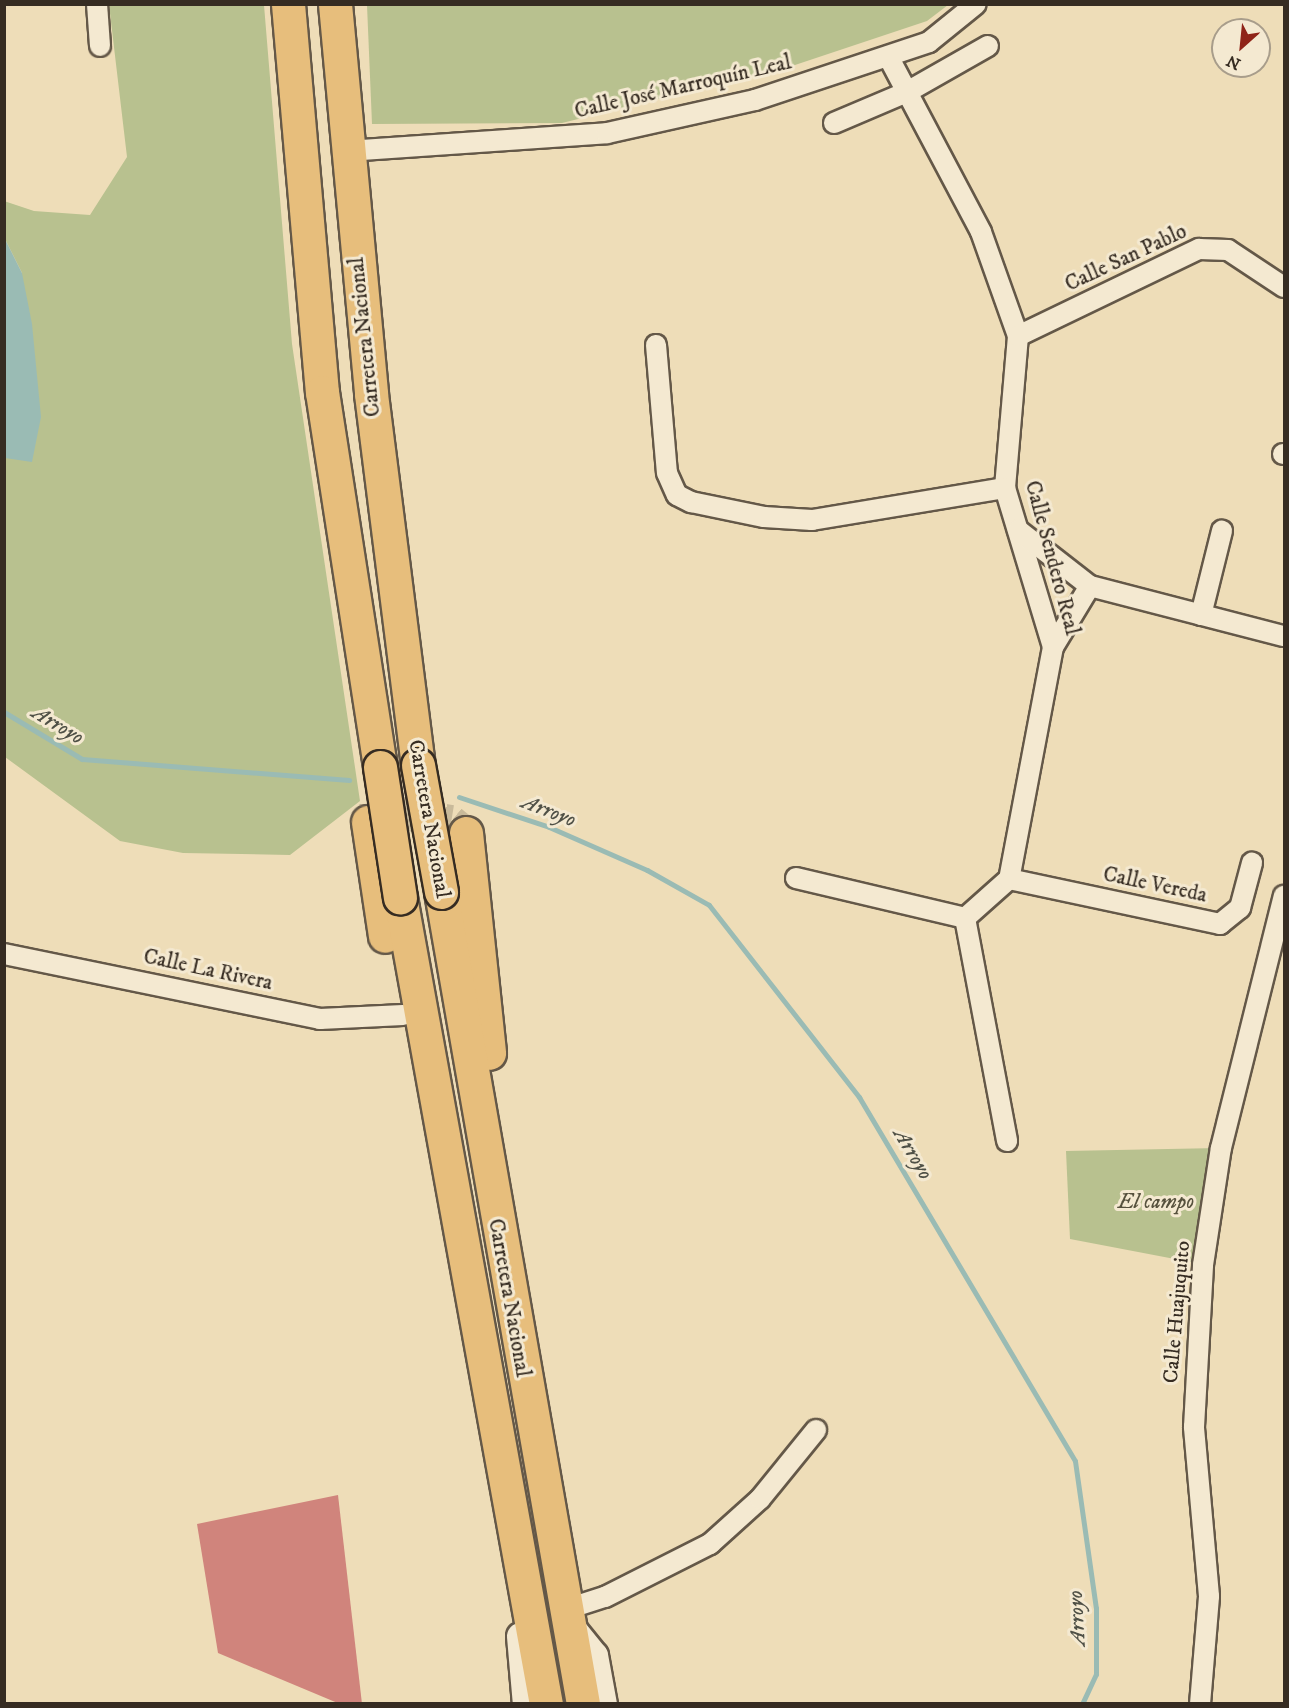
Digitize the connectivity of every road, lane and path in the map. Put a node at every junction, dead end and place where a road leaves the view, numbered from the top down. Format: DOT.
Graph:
graph roads {
  1 [pos="97,4"];
  2 [pos="288,4"];
  3 [pos="335,4"];
  4 [pos="976,4"];
  5 [pos="100,46"];
  6 [pos="988,46"];
  7 [pos="889,58"];
  8 [pos="907,92"];
  9 [pos="834,123"];
  10 [pos="346,151"];
  11 [pos="1284,287"];
  12 [pos="1018,336"];
  13 [pos="656,345"];
  14 [pos="1005,488"];
  15 [pos="1018,530"];
  16 [pos="1222,531"];
  17 [pos="1089,586"];
  18 [pos="1201,615"];
  19 [pos="1284,636"];
  20 [pos="1053,647"];
  21 [pos="368,822"];
  22 [pos="466,833"];
  23 [pos="1252,863"];
  24 [pos="796,878"];
  25 [pos="1009,879"];
  26 [pos="1284,896"];
  27 [pos="965,918"];
  28 [pos="4,954"];
  29 [pos="403,1015"];
  30 [pos="433,1070"];
  31 [pos="479,1124"];
  32 [pos="1008,1141"];
  33 [pos="816,1430"];
  34 [pos="527,1594"];
  35 [pos="569,1618"];
  36 [pos="526,1704"];
  37 [pos="546,1704"];
  38 [pos="583,1704"];
  39 [pos="603,1704"];
  40 [pos="1200,1704"];
  1 -- 5 [label="street"];
  2 -- 30 [label="highway, Carretera Nacional, bridge"];
  3 -- 10 [label="highway, Carretera Nacional"];
  4 -- 7 [label="street, Calle José Marroquín Leal"];
  6 -- 8 [label="street"];
  7 -- 8 [label="street, Calle Sendero Real"];
  7 -- 10 [label="street, Calle José Marroquín Leal"];
  8 -- 9 [label="street"];
  8 -- 12 [label="street, Calle Sendero Real"];
  10 -- 31 [label="highway, Carretera Nacional, bridge"];
  11 -- 12 [label="street, Calle San Pablo"];
  12 -- 14 [label="street, Calle Sendero Real"];
  13 -- 14 [label="street"];
  14 -- 15 [label="street, Calle Sendero Real"];
  15 -- 17 [label="street"];
  15 -- 20 [label="street, Calle Sendero Real"];
  16 -- 18 [label="street"];
  17 -- 18 [label="street"];
  17 -- 20 [label="street"];
  18 -- 19 [label="street"];
  20 -- 25 [label="street, Calle Sendero Real"];
  21 -- 29 [label="highway"];
  22 -- 31 [label="highway"];
  23 -- 25 [label="street, Calle Vereda"];
  24 -- 27 [label="street"];
  25 -- 27 [label="street"];
  26 -- 40 [label="street, Calle Huajuquito"];
  27 -- 32 [label="street"];
  28 -- 29 [label="street, Calle La Rivera"];
  29 -- 30 [label="highway"];
  30 -- 34 [label="highway, Carretera Nacional"];
  31 -- 35 [label="highway, Carretera Nacional"];
  33 -- 35 [label="street"];
  34 -- 36 [label="main road, Carretera Nacional"];
  34 -- 37 [label="highway, Carretera Nacional"];
  35 -- 38 [label="highway, Carretera Nacional"];
  35 -- 39 [label="main road, Carretera Nacional"];
}
